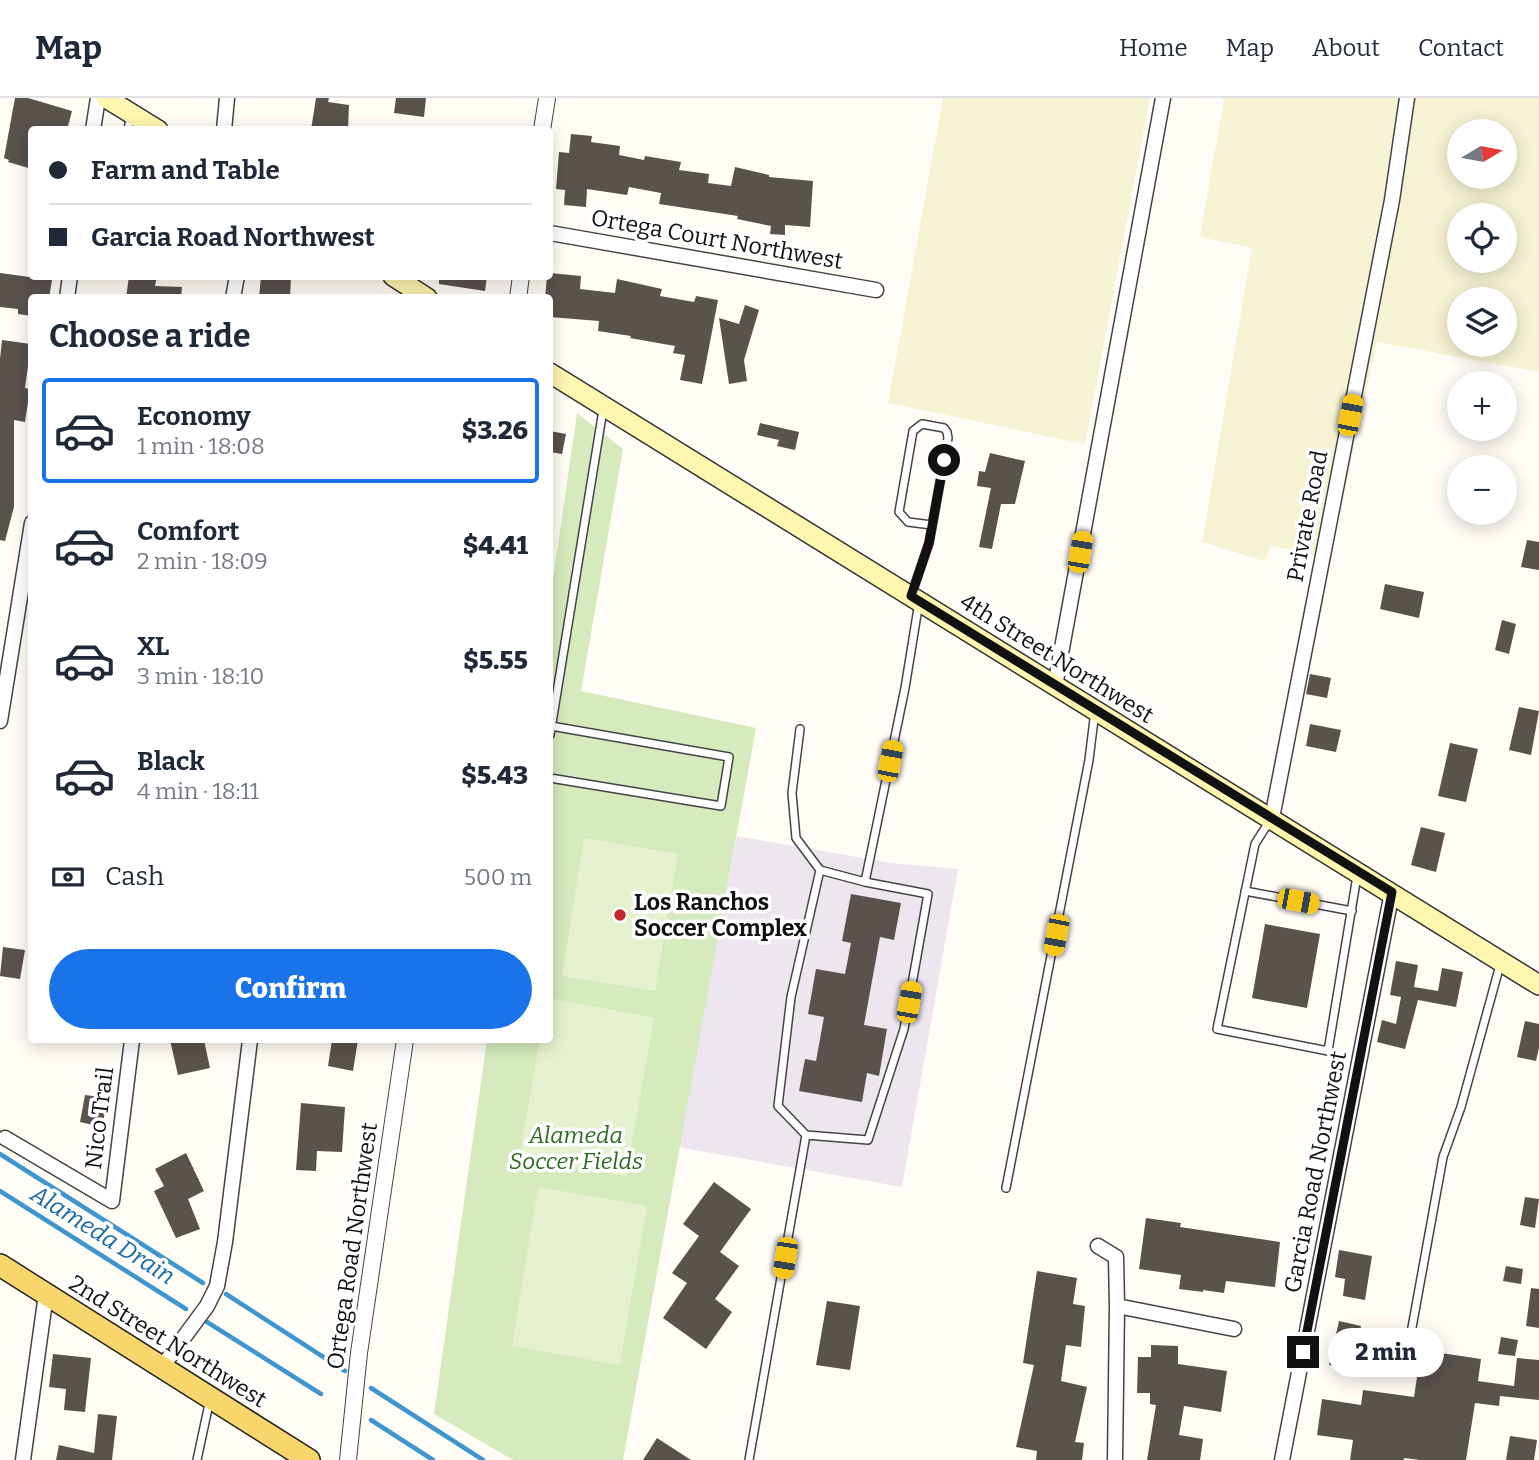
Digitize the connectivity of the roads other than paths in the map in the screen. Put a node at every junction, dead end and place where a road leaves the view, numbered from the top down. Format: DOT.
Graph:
graph roads {
  1 [pos="98,98"];
  2 [pos="106,98"];
  3 [pos="227,98"];
  4 [pos="547,98"];
  5 [pos="1163,98"];
  6 [pos="1408,98"];
  7 [pos="129,121"];
  8 [pos="94,126"];
  9 [pos="224,126"];
  10 [pos="543,126"];
  11 [pos="553,234"];
  12 [pos="399,280"];
  13 [pos="876,290"];
  14 [pos="421,294"];
  15 [pos="553,375"];
  16 [pos="604,406"];
  17 [pos="932,525"];
  18 [pos="28,548"];
  19 [pos="915,599"];
  20 [pos="1055,686"];
  21 [pos="1096,711"];
  22 [pos="553,713"];
  23 [pos="0,721"];
  24 [pos="800,729"];
  25 [pos="553,731"];
  26 [pos="553,778"];
  27 [pos="1272,818"];
  28 [pos="820,870"];
  29 [pos="1358,872"];
  30 [pos="865,882"];
  31 [pos="1245,891"];
  32 [pos="1392,892"];
  33 [pos="1352,911"];
  34 [pos="1501,961"];
  35 [pos="1539,985"];
  36 [pos="132,1043"];
  37 [pos="250,1043"];
  38 [pos="405,1043"];
  39 [pos="806,1135"];
  40 [pos="5,1139"];
  41 [pos="1006,1188"];
  42 [pos="1098,1246"];
  43 [pos="0,1265"];
  44 [pos="46,1294"];
  45 [pos="1117,1306"];
  46 [pos="1234,1329"];
  47 [pos="1411,1333"];
  48 [pos="162,1367"];
  49 [pos="210,1399"];
  50 [pos="23,1460"];
  51 [pos="197,1460"];
  52 [pos="309,1460"];
  53 [pos="348,1460"];
  54 [pos="749,1460"];
  55 [pos="1115,1460"];
  56 [pos="1282,1460"];
  1 -- 8 [label="street"];
  2 -- 7 [label="main road"];
  3 -- 9 [label="street"];
  4 -- 10 [label="street"];
  5 -- 20 [label="street"];
  6 -- 27 [label="street, Private Road"];
  11 -- 13 [label="street, Ortega Court Northwest"];
  12 -- 14 [label="main road"];
  15 -- 16 [label="main road, 4th Street Northwest"];
  16 -- 19 [label="main road, 4th Street Northwest"];
  16 -- 22 [label="lane"];
  17 -- 17 [label="lane"];
  17 -- 19 [label="lane"];
  18 -- 23 [label="street"];
  19 -- 20 [label="main road, 4th Street Northwest"];
  19 -- 30 [label="lane"];
  20 -- 21 [label="main road, 4th Street Northwest"];
  21 -- 27 [label="main road, 4th Street Northwest"];
  21 -- 41 [label="lane"];
  24 -- 28 [label="lane"];
  25 -- 26 [label="lane"];
  27 -- 29 [label="main road, 4th Street Northwest"];
  27 -- 31 [label="lane"];
  28 -- 30 [label="lane"];
  28 -- 39 [label="lane"];
  29 -- 32 [label="main road, 4th Street Northwest"];
  29 -- 33 [label="lane"];
  30 -- 39 [label="lane"];
  31 -- 33 [label="lane"];
  31 -- 33 [label="lane"];
  32 -- 34 [label="main road, 4th Street Northwest"];
  32 -- 56 [label="street, Garcia Road Northwest"];
  34 -- 35 [label="main road, 4th Street Northwest"];
  34 -- 47 [label="lane"];
  36 -- 40 [label="street, Nico Trail"];
  37 -- 48 [label="street"];
  38 -- 53 [label="street, Ortega Road Northwest"];
  39 -- 54 [label="lane"];
  42 -- 45 [label="street"];
  43 -- 44 [label="main road, 2nd Street Northwest"];
  44 -- 48 [label="main road, 2nd Street Northwest"];
  44 -- 50 [label="street"];
  45 -- 46 [label="street"];
  45 -- 55 [label="street"];
  48 -- 49 [label="main road, 2nd Street Northwest"];
  49 -- 51 [label="lane"];
  49 -- 52 [label="main road, 2nd Street Northwest"];
}
